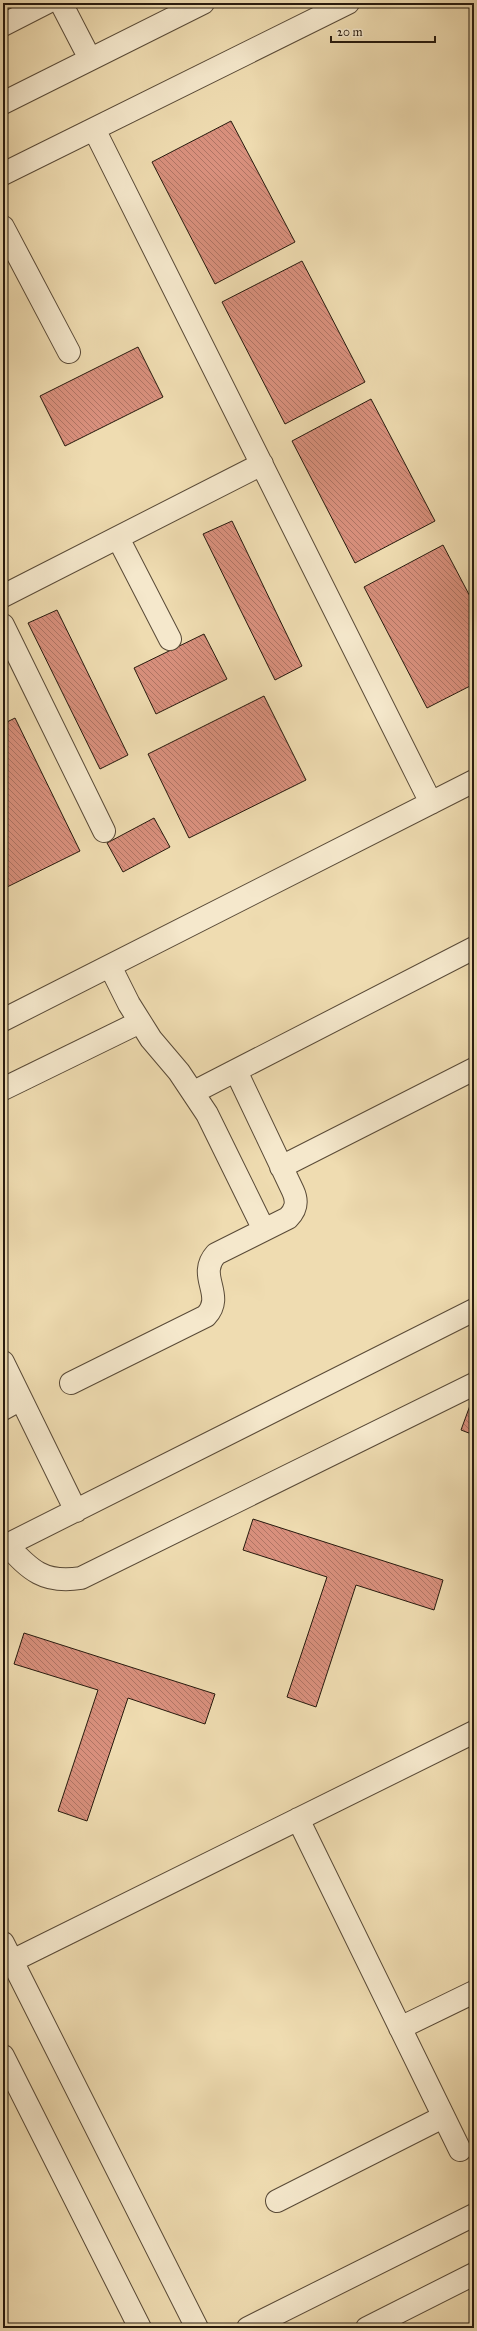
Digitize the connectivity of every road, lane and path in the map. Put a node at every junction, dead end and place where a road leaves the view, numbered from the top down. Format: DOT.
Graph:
graph roads {
  1 [pos="46,3"];
  2 [pos="61,3"];
  3 [pos="203,3"];
  4 [pos="348,3"];
  5 [pos="3,25"];
  6 [pos="90,59"];
  7 [pos="3,103"];
  8 [pos="94,129"];
  9 [pos="3,174"];
  10 [pos="3,227"];
  11 [pos="69,352"];
  12 [pos="262,464"];
  13 [pos="118,538"];
  14 [pos="3,596"];
  15 [pos="3,625"];
  16 [pos="170,639"];
  17 [pos="474,781"];
  18 [pos="431,802"];
  19 [pos="104,831"];
  20 [pos="474,948"];
  21 [pos="110,966"];
  22 [pos="3,1020"];
  23 [pos="140,1022"];
  24 [pos="474,1069"];
  25 [pos="236,1071"];
  26 [pos="3,1089"];
  27 [pos="194,1092"];
  28 [pos="281,1167"];
  29 [pos="264,1230"];
  30 [pos="474,1310"];
  31 [pos="3,1362"];
  32 [pos="71,1383"];
  33 [pos="474,1384"];
  34 [pos="12,1404"];
  35 [pos="76,1511"];
  36 [pos="5,1546"];
  37 [pos="474,1732"];
  38 [pos="298,1819"];
  39 [pos="7,1952"];
  40 [pos="474,1992"];
  41 [pos="400,2028"];
  42 [pos="3,2056"];
  43 [pos="443,2117"];
  44 [pos="460,2150"];
  45 [pos="276,2201"];
  46 [pos="474,2215"];
  47 [pos="474,2274"];
  48 [pos="140,2328"];
  49 [pos="197,2328"];
  50 [pos="248,2328"];
  51 [pos="367,2328"];
  1 -- 5 [label="street"];
  2 -- 6 [label="street"];
  3 -- 6 [label="street"];
  4 -- 8 [label="street"];
  6 -- 7 [label="street"];
  8 -- 9 [label="street"];
  8 -- 12 [label="street"];
  10 -- 11 [label="street"];
  12 -- 13 [label="street"];
  12 -- 18 [label="street"];
  13 -- 14 [label="street"];
  13 -- 16 [label="street"];
  15 -- 19 [label="street"];
  17 -- 18 [label="street"];
  18 -- 21 [label="street"];
  20 -- 25 [label="street"];
  21 -- 22 [label="street"];
  21 -- 23 [label="street"];
  23 -- 26 [label="street"];
  23 -- 27 [label="street"];
  24 -- 28 [label="street"];
  25 -- 27 [label="street"];
  25 -- 28 [label="street"];
  27 -- 29 [label="street"];
  28 -- 29 [label="street"];
  29 -- 32 [label="street"];
  30 -- 35 [label="street"];
  31 -- 34 [label="street"];
  33 -- 36 [label="street"];
  34 -- 35 [label="street"];
  35 -- 36 [label="street"];
  37 -- 38 [label="street"];
  38 -- 39 [label="street"];
  38 -- 41 [label="street"];
  39 -- 49 [label="street"];
  40 -- 41 [label="street"];
  41 -- 43 [label="street"];
  42 -- 48 [label="street"];
  43 -- 44 [label="street"];
  43 -- 45 [label="street"];
  46 -- 50 [label="street"];
  47 -- 51 [label="street"];
}
